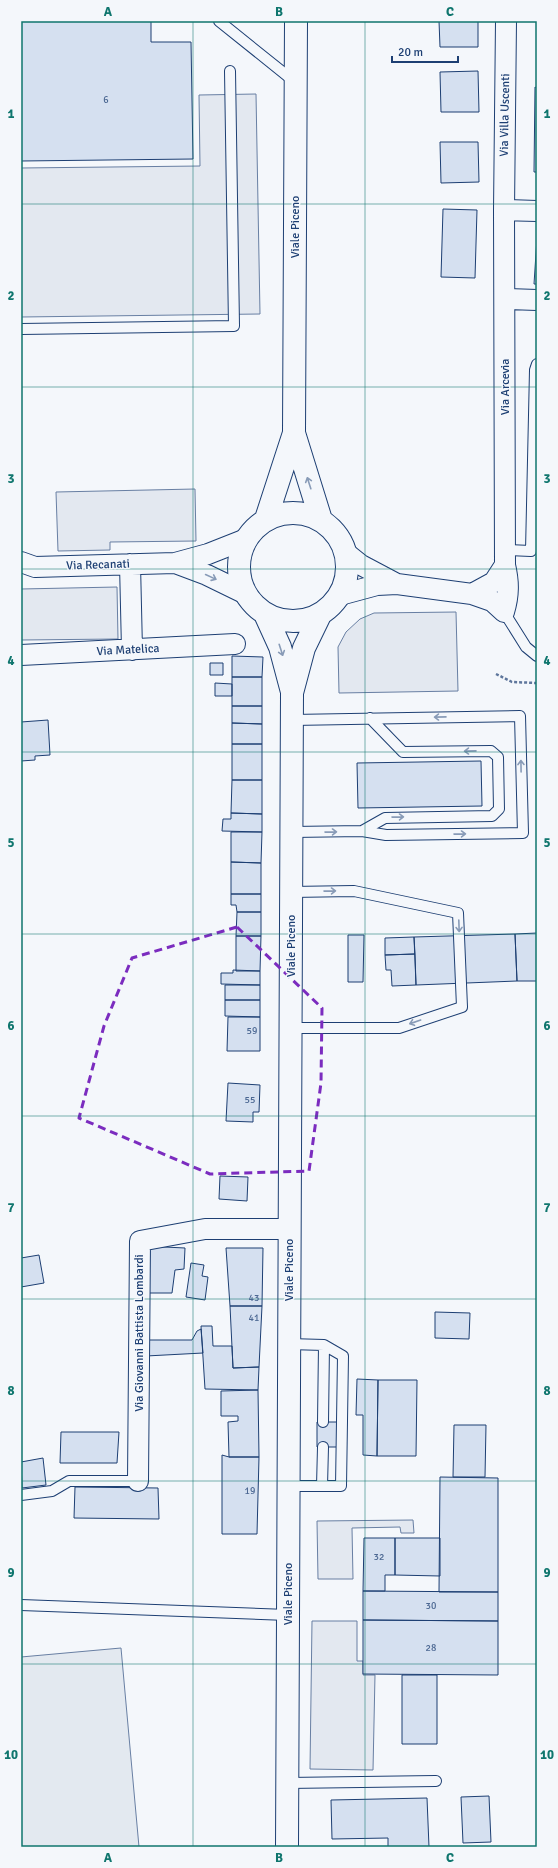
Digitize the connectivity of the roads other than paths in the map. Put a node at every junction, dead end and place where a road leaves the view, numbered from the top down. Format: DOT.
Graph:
graph roads {
  1 [pos="219,21"];
  2 [pos="296,21"];
  3 [pos="506,21"];
  4 [pos="230,71"];
  5 [pos="296,82"];
  6 [pos="504,210"];
  7 [pos="537,210"];
  8 [pos="505,299"];
  9 [pos="537,300"];
  10 [pos="21,328"];
  11 [pos="537,364"];
  12 [pos="294,433"];
  13 [pos="266,519"];
  14 [pos="321,520"];
  15 [pos="246,539"];
  16 [pos="346,553"];
  17 [pos="505,558"];
  18 [pos="21,562"];
  19 [pos="175,563"];
  20 [pos="130,564"];
  21 [pos="397,584"];
  22 [pos="246,594"];
  23 [pos="472,594"];
  24 [pos="340,595"];
  25 [pos="504,612"];
  26 [pos="265,614"];
  27 [pos="320,615"];
  28 [pos="235,644"];
  29 [pos="132,650"];
  30 [pos="21,655"];
  31 [pos="537,656"];
  32 [pos="292,693"];
  33 [pos="370,718"];
  34 [pos="292,720"];
  35 [pos="362,831"];
  36 [pos="292,832"];
  37 [pos="291,892"];
  38 [pos="290,1028"];
  39 [pos="290,1229"];
  40 [pos="289,1344"];
  41 [pos="324,1345"];
  42 [pos="323,1422"];
  43 [pos="323,1447"];
  44 [pos="138,1481"];
  45 [pos="288,1486"];
  46 [pos="322,1486"];
  47 [pos="21,1495"];
  48 [pos="21,1605"];
  49 [pos="288,1614"];
  50 [pos="436,1781"];
  51 [pos="287,1784"];
  52 [pos="287,1847"];
  1 -- 5 [label="lane"];
  2 -- 5 [label="main road, Viale Piceno"];
  3 -- 6 [label="street, Via Villa Uscenti"];
  4 -- 10 [label="lane"];
  5 -- 12 [label="main road, Viale Piceno"];
  6 -- 7 [label="street"];
  6 -- 8 [label="street, Via Arcevia"];
  8 -- 9 [label="street"];
  8 -- 17 [label="street, Via Arcevia"];
  11 -- 17 [label="lane"];
  12 -- 13 [label="main road, Viale Piceno"];
  14 -- 12 [label="main road, Viale Piceno, one-way"];
  13 -- 14 [label="main road, Viale Piceno"];
  13 -- 15 [label="main road, Viale Piceno"];
  14 -- 16 [label="main road, Viale Piceno"];
  15 -- 19 [label="street, Via Recanati"];
  15 -- 22 [label="main road, Viale Piceno"];
  16 -- 21 [label="street"];
  16 -- 24 [label="main road, Viale Piceno"];
  17 -- 23 [label="street"];
  17 -- 25 [label="street, Via Arcevia"];
  18 -- 20 [label="street, Via Recanati"];
  19 -- 20 [label="street, Via Recanati"];
  19 -- 22 [label="street, Via Recanati, one-way"];
  20 -- 29 [label="street"];
  21 -- 23 [label="street"];
  21 -- 24 [label="street"];
  22 -- 26 [label="main road, Viale Piceno"];
  23 -- 25 [label="street"];
  24 -- 27 [label="main road, Viale Piceno"];
  25 -- 31 [label="lane"];
  26 -- 27 [label="main road, Viale Piceno"];
  26 -- 32 [label="main road, Viale Piceno, one-way"];
  27 -- 32 [label="main road, Viale Piceno"];
  28 -- 29 [label="street, Via Matelica"];
  29 -- 30 [label="street, Via Matelica"];
  32 -- 34 [label="main road, Viale Piceno"];
  33 -- 34 [label="lane"];
  35 -- 33 [label="lane, one-way"];
  35 -- 33 [label="lane, one-way"];
  34 -- 36 [label="main road, Viale Piceno"];
  36 -- 35 [label="lane, one-way"];
  36 -- 37 [label="main road, Viale Piceno"];
  37 -- 38 [label="main road, Viale Piceno"];
  37 -- 38 [label="lane, one-way"];
  38 -- 39 [label="main road, Viale Piceno"];
  39 -- 40 [label="main road, Viale Piceno"];
  39 -- 44 [label="street, Via Giovanni Battista Lombardi"];
  40 -- 41 [label="lane"];
  40 -- 45 [label="main road, Viale Piceno"];
  41 -- 42 [label="lane"];
  41 -- 46 [label="lane"];
  43 -- 46 [label="lane"];
  44 -- 47 [label="lane"];
  45 -- 46 [label="lane"];
  45 -- 49 [label="main road, Viale Piceno"];
  48 -- 49 [label="lane"];
  49 -- 51 [label="main road, Viale Piceno"];
  50 -- 51 [label="lane"];
  51 -- 52 [label="main road, Viale Piceno"];
}
